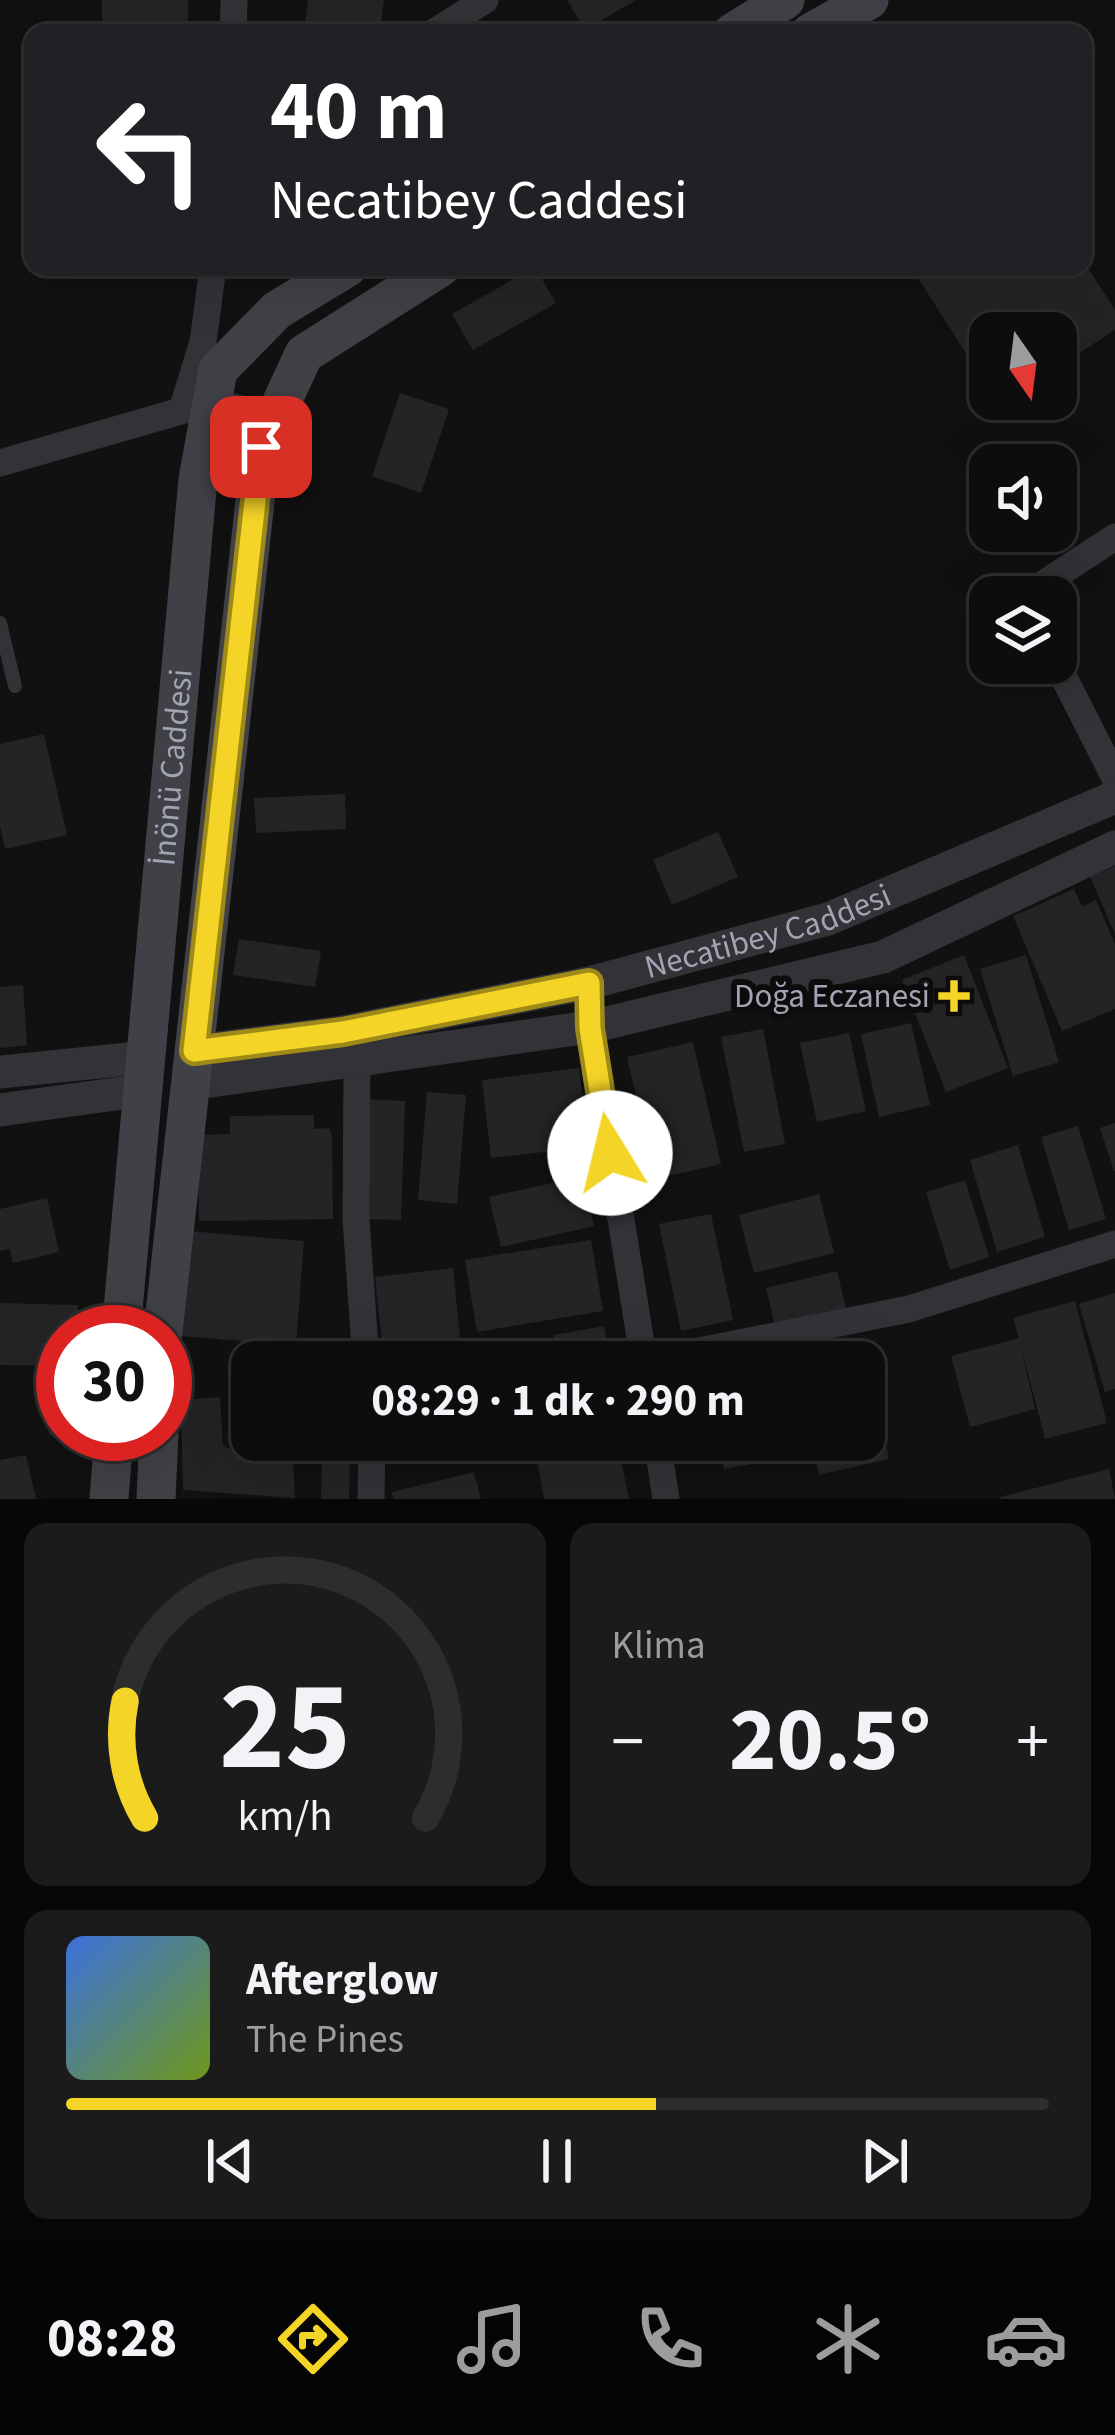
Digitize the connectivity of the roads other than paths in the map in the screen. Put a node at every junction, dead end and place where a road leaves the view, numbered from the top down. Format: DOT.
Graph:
graph roads {
  1 [pos="485,0"];
  2 [pos="784,0"];
  3 [pos="869,0"];
  4 [pos="448,24"];
  5 [pos="746,24"];
  6 [pos="826,24"];
  7 [pos="212,276"];
  8 [pos="333,276"];
  9 [pos="427,276"];
  10 [pos="197,406"];
  11 [pos="275,417"];
  12 [pos="0,463"];
  13 [pos="1115,537"];
  14 [pos="1055,576"];
  15 [pos="0,623"];
  16 [pos="1067,684"];
  17 [pos="14,686"];
  18 [pos="1115,778"];
  19 [pos="1115,797"];
  20 [pos="1115,847"];
  21 [pos="589,983"];
  22 [pos="590,1028"];
  23 [pos="357,1061"];
  24 [pos="191,1067"];
  25 [pos="0,1072"];
  26 [pos="146,1073"];
  27 [pos="0,1110"];
  28 [pos="1115,1244"];
  29 [pos="124,1305"];
  30 [pos="166,1305"];
  31 [pos="365,1341"];
  32 [pos="641,1341"];
  33 [pos="749,1341"];
  34 [pos="111,1461"];
  35 [pos="158,1461"];
  36 [pos="372,1461"];
  37 [pos="660,1461"];
  38 [pos="109,1499"];
  39 [pos="156,1499"];
  40 [pos="371,1499"];
  41 [pos="666,1499"];
  1 -- 4 [label="street"];
  2 -- 5 [label="main road"];
  3 -- 6 [label="main road"];
  7 -- 10 [label="street"];
  8 -- 10 [label="main road, İnönü Caddesi"];
  9 -- 11 [label="main road, İnönü Caddesi"];
  10 -- 11 [label="street"];
  10 -- 12 [label="street"];
  10 -- 26 [label="main road, İnönü Caddesi"];
  11 -- 24 [label="main road, İnönü Caddesi"];
  13 -- 14 [label="street"];
  15 -- 17 [label="lane"];
  16 -- 18 [label="street"];
  19 -- 21 [label="street, Necatibey Caddesi"];
  20 -- 22 [label="street, Necatibey Caddesi"];
  21 -- 22 [label="street"];
  21 -- 24 [label="street, Necatibey Caddesi"];
  22 -- 23 [label="street, Necatibey Caddesi"];
  22 -- 32 [label="street"];
  23 -- 24 [label="street, Necatibey Caddesi"];
  23 -- 31 [label="street"];
  24 -- 26 [label="main road"];
  24 -- 30 [label="main road, İnönü Caddesi"];
  25 -- 26 [label="street"];
  26 -- 27 [label="street"];
  26 -- 29 [label="main road, İnönü Caddesi"];
  28 -- 33 [label="street"];
  34 -- 38 [label="main road"];
  35 -- 39 [label="main road"];
  36 -- 40 [label="street"];
  37 -- 41 [label="street"];
}
